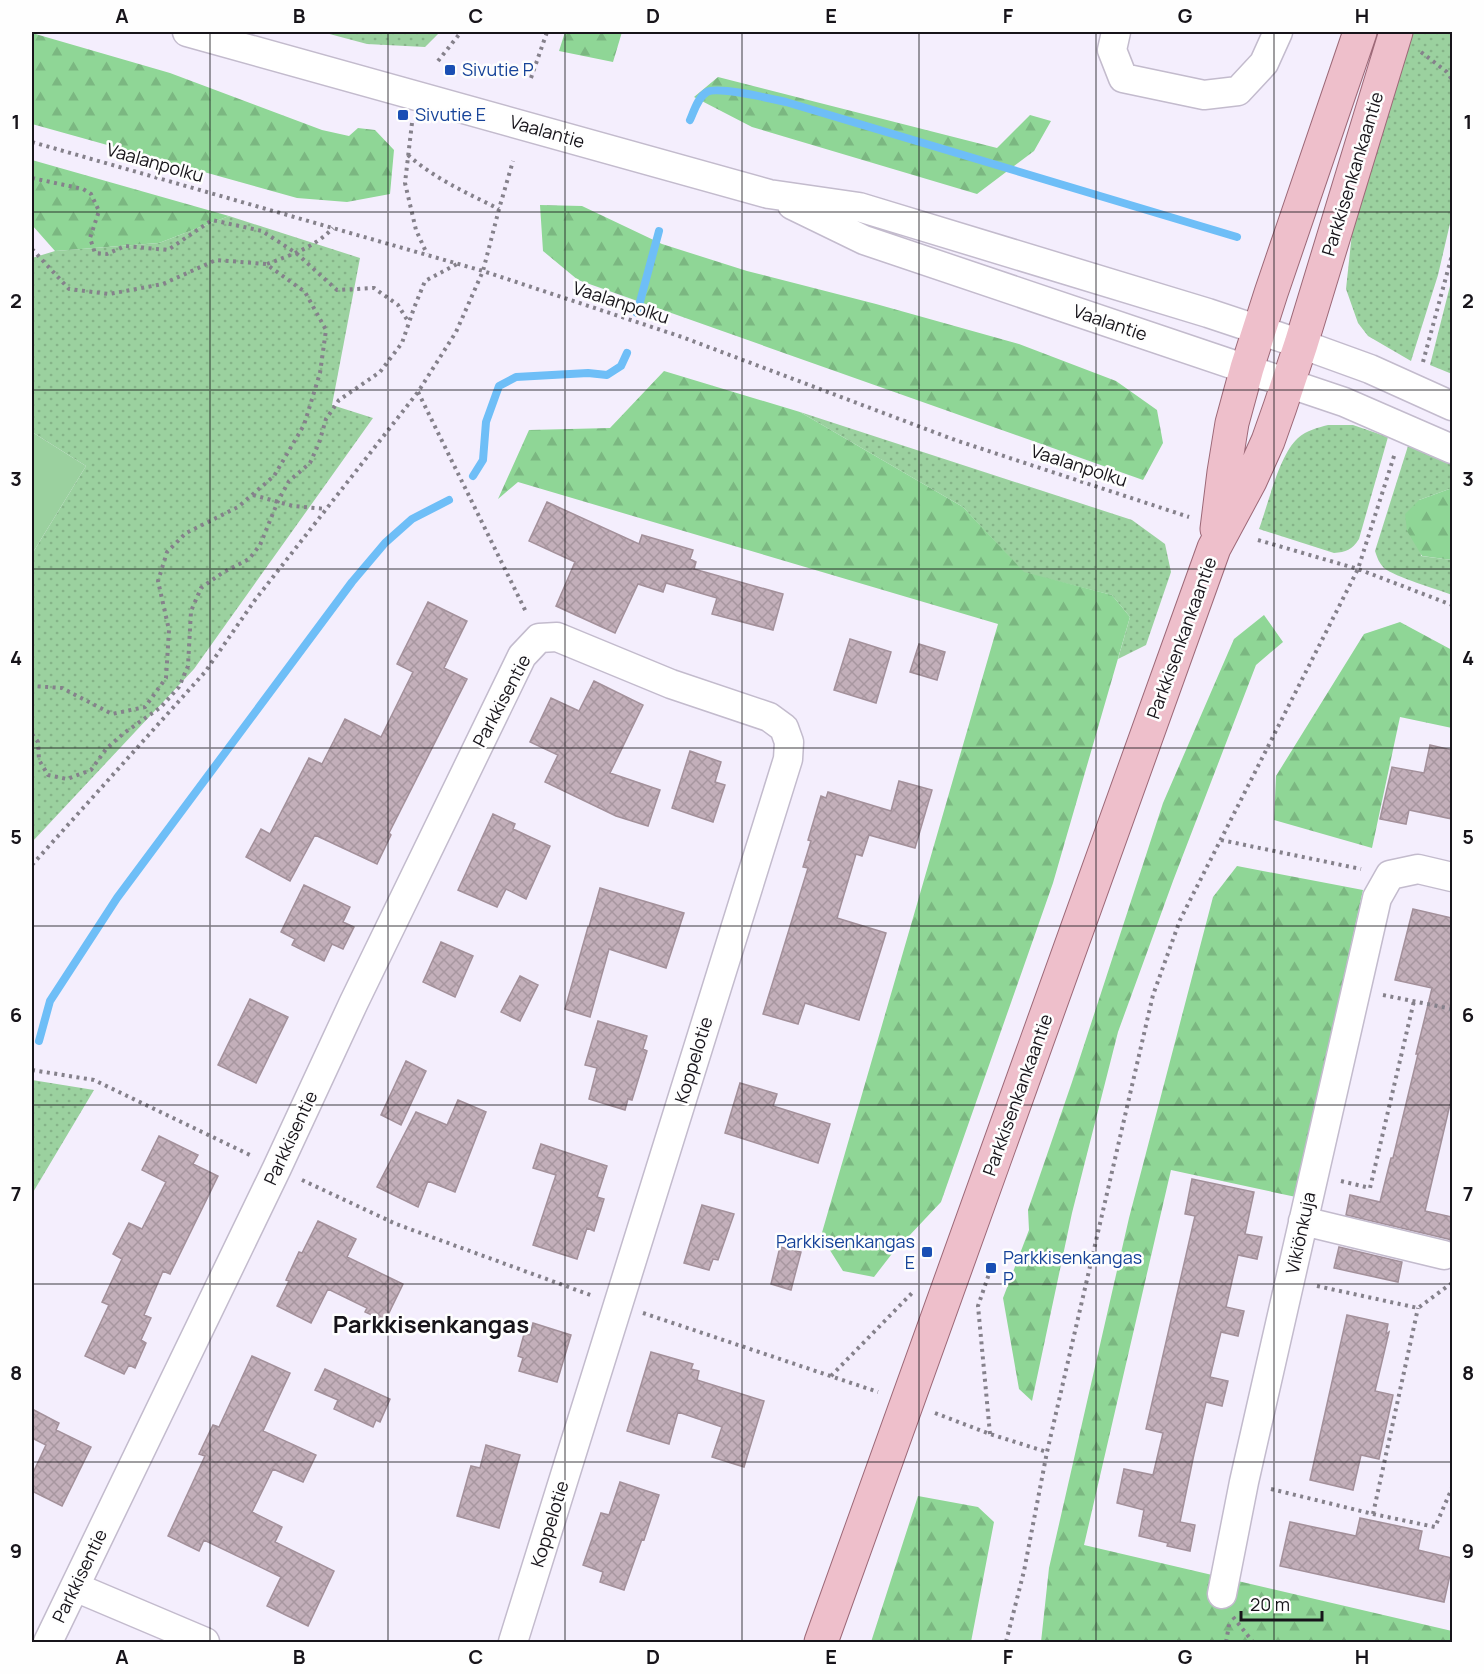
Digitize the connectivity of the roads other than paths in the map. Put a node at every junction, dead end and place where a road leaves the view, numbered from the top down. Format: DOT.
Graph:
graph roads {
  1 [pos="187,32"];
  2 [pos="1116,32"];
  3 [pos="1278,32"];
  4 [pos="1360,32"];
  5 [pos="1395,34"];
  6 [pos="769,194"];
  7 [pos="1258,330"];
  8 [pos="1301,344"];
  9 [pos="1247,368"];
  10 [pos="1288,382"];
  11 [pos="1452,406"];
  12 [pos="1452,449"];
  13 [pos="1214,548"];
  14 [pos="539,638"];
  15 [pos="1452,877"];
  16 [pos="1303,1221"];
  17 [pos="1444,1255"];
  18 [pos="75,1587"];
  19 [pos="1226,1605"];
  20 [pos="48,1642"];
  21 [pos="205,1642"];
  22 [pos="513,1642"];
  23 [pos="821,1642"];
  1 -- 6 [label="street, Vaalantie"];
  2 -- 3 [label="street"];
  4 -- 7 [label="main road, Parkkisenkankaantie"];
  5 -- 8 [label="main road, Parkkisenkankaantie"];
  6 -- 7 [label="street, Vaalantie"];
  6 -- 9 [label="street, Vaalantie"];
  7 -- 8 [label="street, Vaalantie"];
  7 -- 9 [label="main road, Parkkisenkankaantie"];
  8 -- 10 [label="main road, Parkkisenkankaantie"];
  8 -- 11 [label="street, Vaalantie"];
  9 -- 10 [label="street, Vaalantie"];
  9 -- 13 [label="main road, Parkkisenkankaantie"];
  10 -- 12 [label="street, Vaalantie"];
  10 -- 13 [label="main road, Parkkisenkankaantie"];
  13 -- 23 [label="main road, Parkkisenkankaantie"];
  14 -- 18 [label="street, Parkkisentie"];
  14 -- 22 [label="street, Koppelotie"];
  15 -- 16 [label="street, Vikiönkuja"];
  16 -- 17 [label="street"];
  16 -- 19 [label="street, Vikiönkuja"];
  18 -- 20 [label="street, Parkkisentie"];
  18 -- 21 [label="street"];
}
